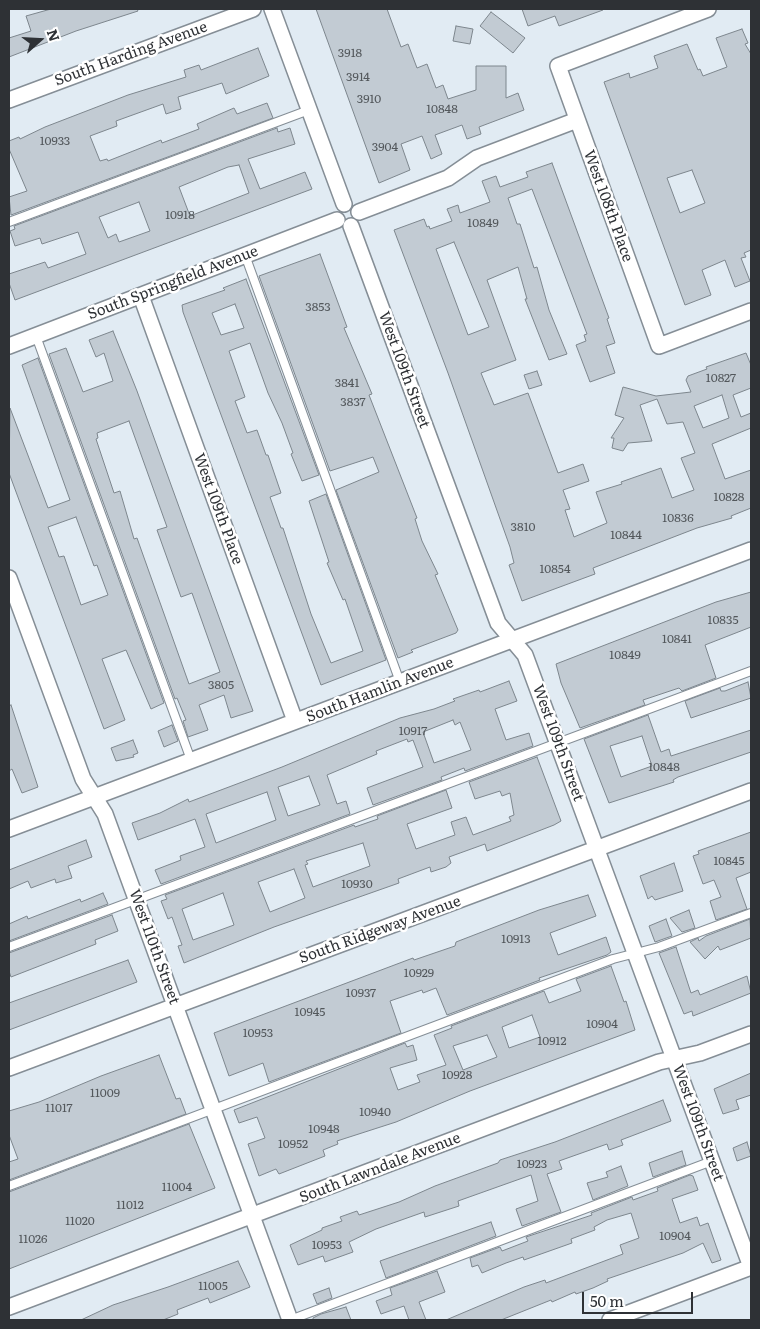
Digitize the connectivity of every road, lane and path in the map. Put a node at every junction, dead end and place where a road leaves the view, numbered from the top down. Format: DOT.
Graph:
graph roads {
  1 [pos="253,9"];
  2 [pos="272,9"];
  3 [pos="708,9"];
  4 [pos="9,100"];
  5 [pos="309,110"];
  6 [pos="577,120"];
  7 [pos="344,204"];
  8 [pos="359,212"];
  9 [pos="337,220"];
  10 [pos="9,222"];
  11 [pos="351,226"];
  12 [pos="245,255"];
  13 [pos="141,296"];
  14 [pos="751,311"];
  15 [pos="36,336"];
  16 [pos="9,346"];
  17 [pos="751,550"];
  18 [pos="9,578"];
  19 [pos="512,640"];
  20 [pos="751,671"];
  21 [pos="400,682"];
  22 [pos="295,721"];
  23 [pos="558,743"];
  24 [pos="191,760"];
  25 [pos="751,792"];
  26 [pos="94,797"];
  27 [pos="9,829"];
  28 [pos="597,849"];
  29 [pos="136,899"];
  30 [pos="751,913"];
  31 [pos="9,947"];
  32 [pos="636,953"];
  33 [pos="175,1006"];
  34 [pos="751,1034"];
  35 [pos="675,1059"];
  36 [pos="9,1068"];
  37 [pos="213,1110"];
  38 [pos="712,1162"];
  39 [pos="9,1186"];
  40 [pos="252,1216"];
  41 [pos="751,1267"];
  42 [pos="9,1307"];
  43 [pos="290,1320"];
  44 [pos="610,1320"];
  1 -- 4 [label="street, South Harding Avenue"];
  2 -- 5 [label="street"];
  3 -- 6 [label="street, West 108th Place"];
  5 -- 7 [label="street"];
  5 -- 10 [label="lane"];
  6 -- 8 [label="street"];
  6 -- 14 [label="street, West 108th Place"];
  7 -- 8 [label="street"];
  7 -- 9 [label="street"];
  8 -- 11 [label="street"];
  9 -- 11 [label="street"];
  9 -- 12 [label="street, South Springfield Avenue"];
  11 -- 19 [label="street, West 109th Street"];
  12 -- 13 [label="street, South Springfield Avenue"];
  12 -- 21 [label="lane"];
  13 -- 15 [label="street, South Springfield Avenue"];
  13 -- 22 [label="street, West 109th Place"];
  15 -- 16 [label="street, South Springfield Avenue"];
  15 -- 24 [label="lane"];
  17 -- 19 [label="street, South Hamlin Avenue"];
  18 -- 26 [label="street, West 110th Street"];
  19 -- 21 [label="street, South Hamlin Avenue"];
  19 -- 23 [label="street, West 109th Street"];
  20 -- 23 [label="lane"];
  21 -- 22 [label="street, South Hamlin Avenue"];
  22 -- 24 [label="street, South Hamlin Avenue"];
  23 -- 28 [label="street, West 109th Street"];
  23 -- 29 [label="lane"];
  24 -- 26 [label="street, South Hamlin Avenue"];
  25 -- 28 [label="street, South Ridgeway Avenue"];
  26 -- 27 [label="street, South Hamlin Avenue"];
  26 -- 29 [label="street, West 110th Street"];
  28 -- 32 [label="street, West 109th Street"];
  28 -- 33 [label="street, South Ridgeway Avenue"];
  29 -- 31 [label="lane"];
  29 -- 33 [label="street, West 110th Street"];
  30 -- 32 [label="lane"];
  32 -- 35 [label="street, West 109th Street"];
  32 -- 37 [label="lane"];
  33 -- 36 [label="street, South Ridgeway Avenue"];
  33 -- 37 [label="street, West 110th Street"];
  34 -- 35 [label="street, South Lawndale Avenue"];
  35 -- 38 [label="street, West 109th Street"];
  35 -- 40 [label="street, South Lawndale Avenue"];
  37 -- 39 [label="lane"];
  37 -- 40 [label="street, West 110th Street"];
  38 -- 41 [label="street, West 109th Street"];
  38 -- 43 [label="lane"];
  40 -- 42 [label="street, South Lawndale Avenue"];
  40 -- 43 [label="street, West 110th Street"];
  41 -- 44 [label="street"];
}
